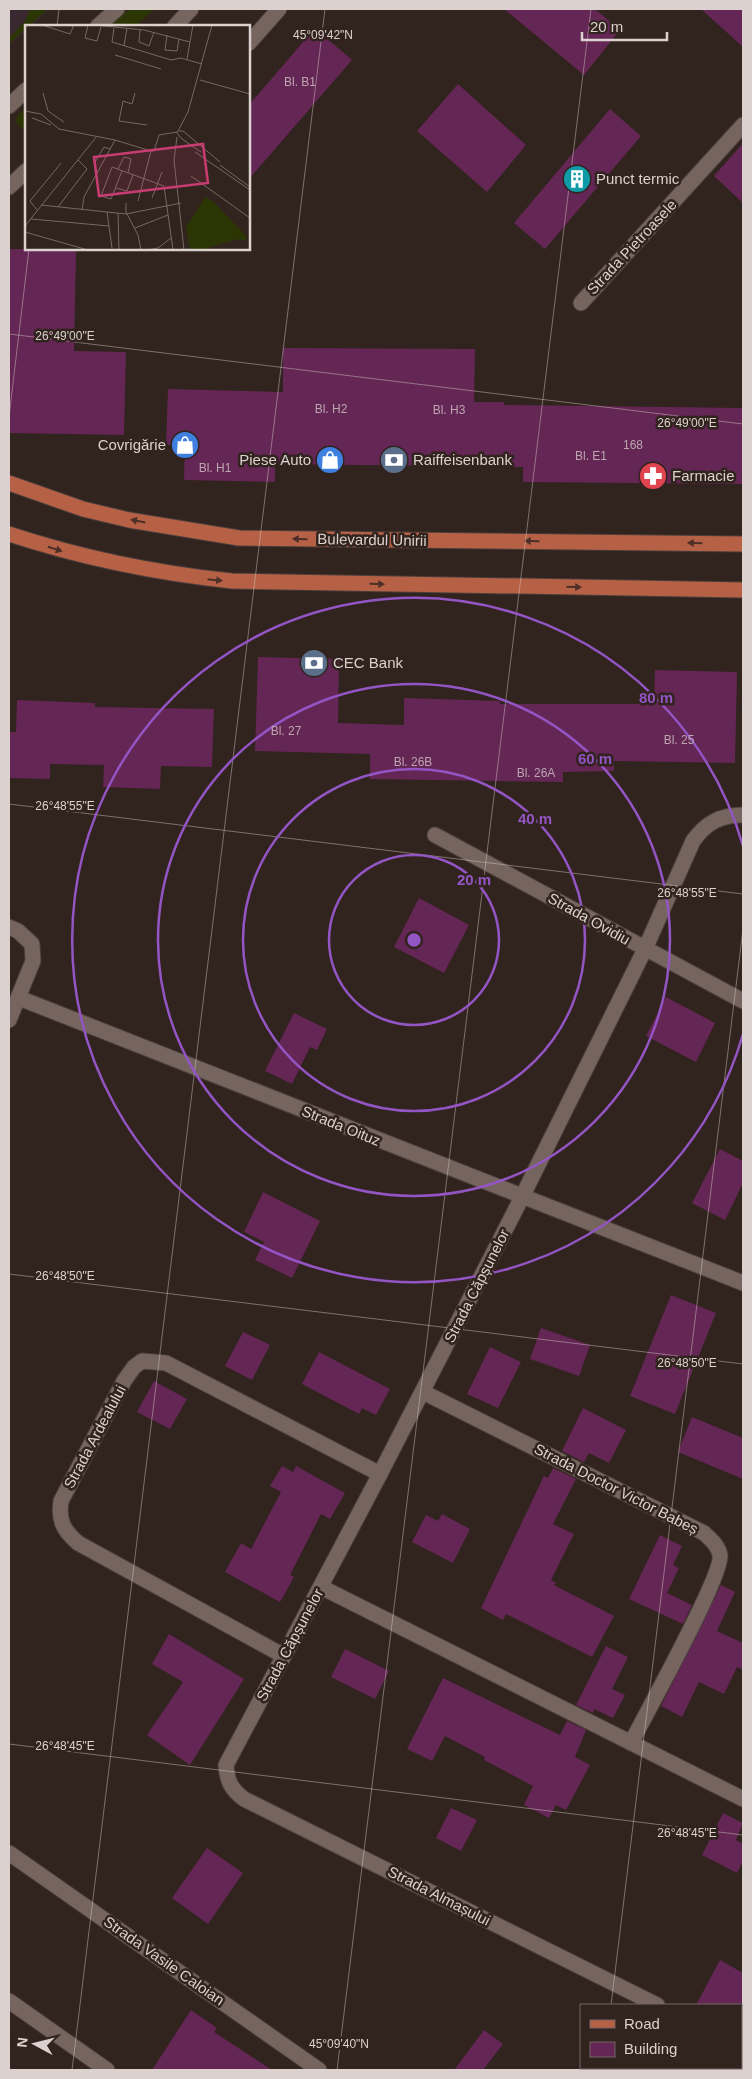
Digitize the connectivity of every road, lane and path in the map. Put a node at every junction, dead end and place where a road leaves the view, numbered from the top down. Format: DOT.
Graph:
graph roads {
  1 [pos="117,9"];
  2 [pos="191,9"];
  3 [pos="279,9"];
  4 [pos="99,25"];
  5 [pos="176,25"];
  6 [pos="250,42"];
  7 [pos="25,91"];
  8 [pos="9,106"];
  9 [pos="743,125"];
  10 [pos="25,172"];
  11 [pos="9,187"];
  12 [pos="581,303"];
  13 [pos="9,483"];
  14 [pos="9,534"];
  15 [pos="743,544"];
  16 [pos="743,590"];
  17 [pos="743,815"];
  18 [pos="435,835"];
  19 [pos="9,927"];
  20 [pos="645,949"];
  21 [pos="19,998"];
  22 [pos="743,1001"];
  23 [pos="9,1020"];
  24 [pos="522,1198"];
  25 [pos="743,1282"];
  26 [pos="423,1392"];
  27 [pos="380,1474"];
  28 [pos="321,1587"];
  29 [pos="284,1656"];
  30 [pos="631,1743"];
  31 [pos="227,1779"];
  32 [pos="743,1800"];
  33 [pos="9,1853"];
  34 [pos="9,2001"];
  35 [pos="655,2004"];
  36 [pos="107,2070"];
  37 [pos="320,2070"];
  1 -- 4 [label="street"];
  2 -- 5 [label="street"];
  3 -- 6 [label="street"];
  7 -- 8 [label="street"];
  9 -- 12 [label="street, Strada Pietroasele"];
  10 -- 11 [label="street"];
  15 -- 13 [label="main road, Bulevardul Unirii, one-way"];
  14 -- 16 [label="main road, one-way"];
  17 -- 20 [label="street, Strada Căpșunelor"];
  18 -- 20 [label="street, Strada Ovidiu"];
  19 -- 21 [label="street"];
  20 -- 22 [label="street, Strada Ovidiu"];
  20 -- 24 [label="street, Strada Căpșunelor"];
  21 -- 23 [label="street"];
  21 -- 24 [label="street, Strada Oituz"];
  24 -- 25 [label="street, Strada Oituz"];
  24 -- 26 [label="street, Strada Căpșunelor"];
  26 -- 27 [label="street, Strada Căpșunelor"];
  26 -- 30 [label="street, Strada Doctor Victor Babeș"];
  27 -- 28 [label="street, Strada Căpșunelor"];
  27 -- 29 [label="street, Strada Ardealului"];
  28 -- 29 [label="street, Strada Căpșunelor"];
  28 -- 30 [label="street"];
  29 -- 31 [label="street, Strada Căpșunelor"];
  30 -- 32 [label="street"];
  31 -- 35 [label="street, Strada Almașului"];
  33 -- 37 [label="street, Strada Vasile Caloian"];
  34 -- 36 [label="street"];
}
